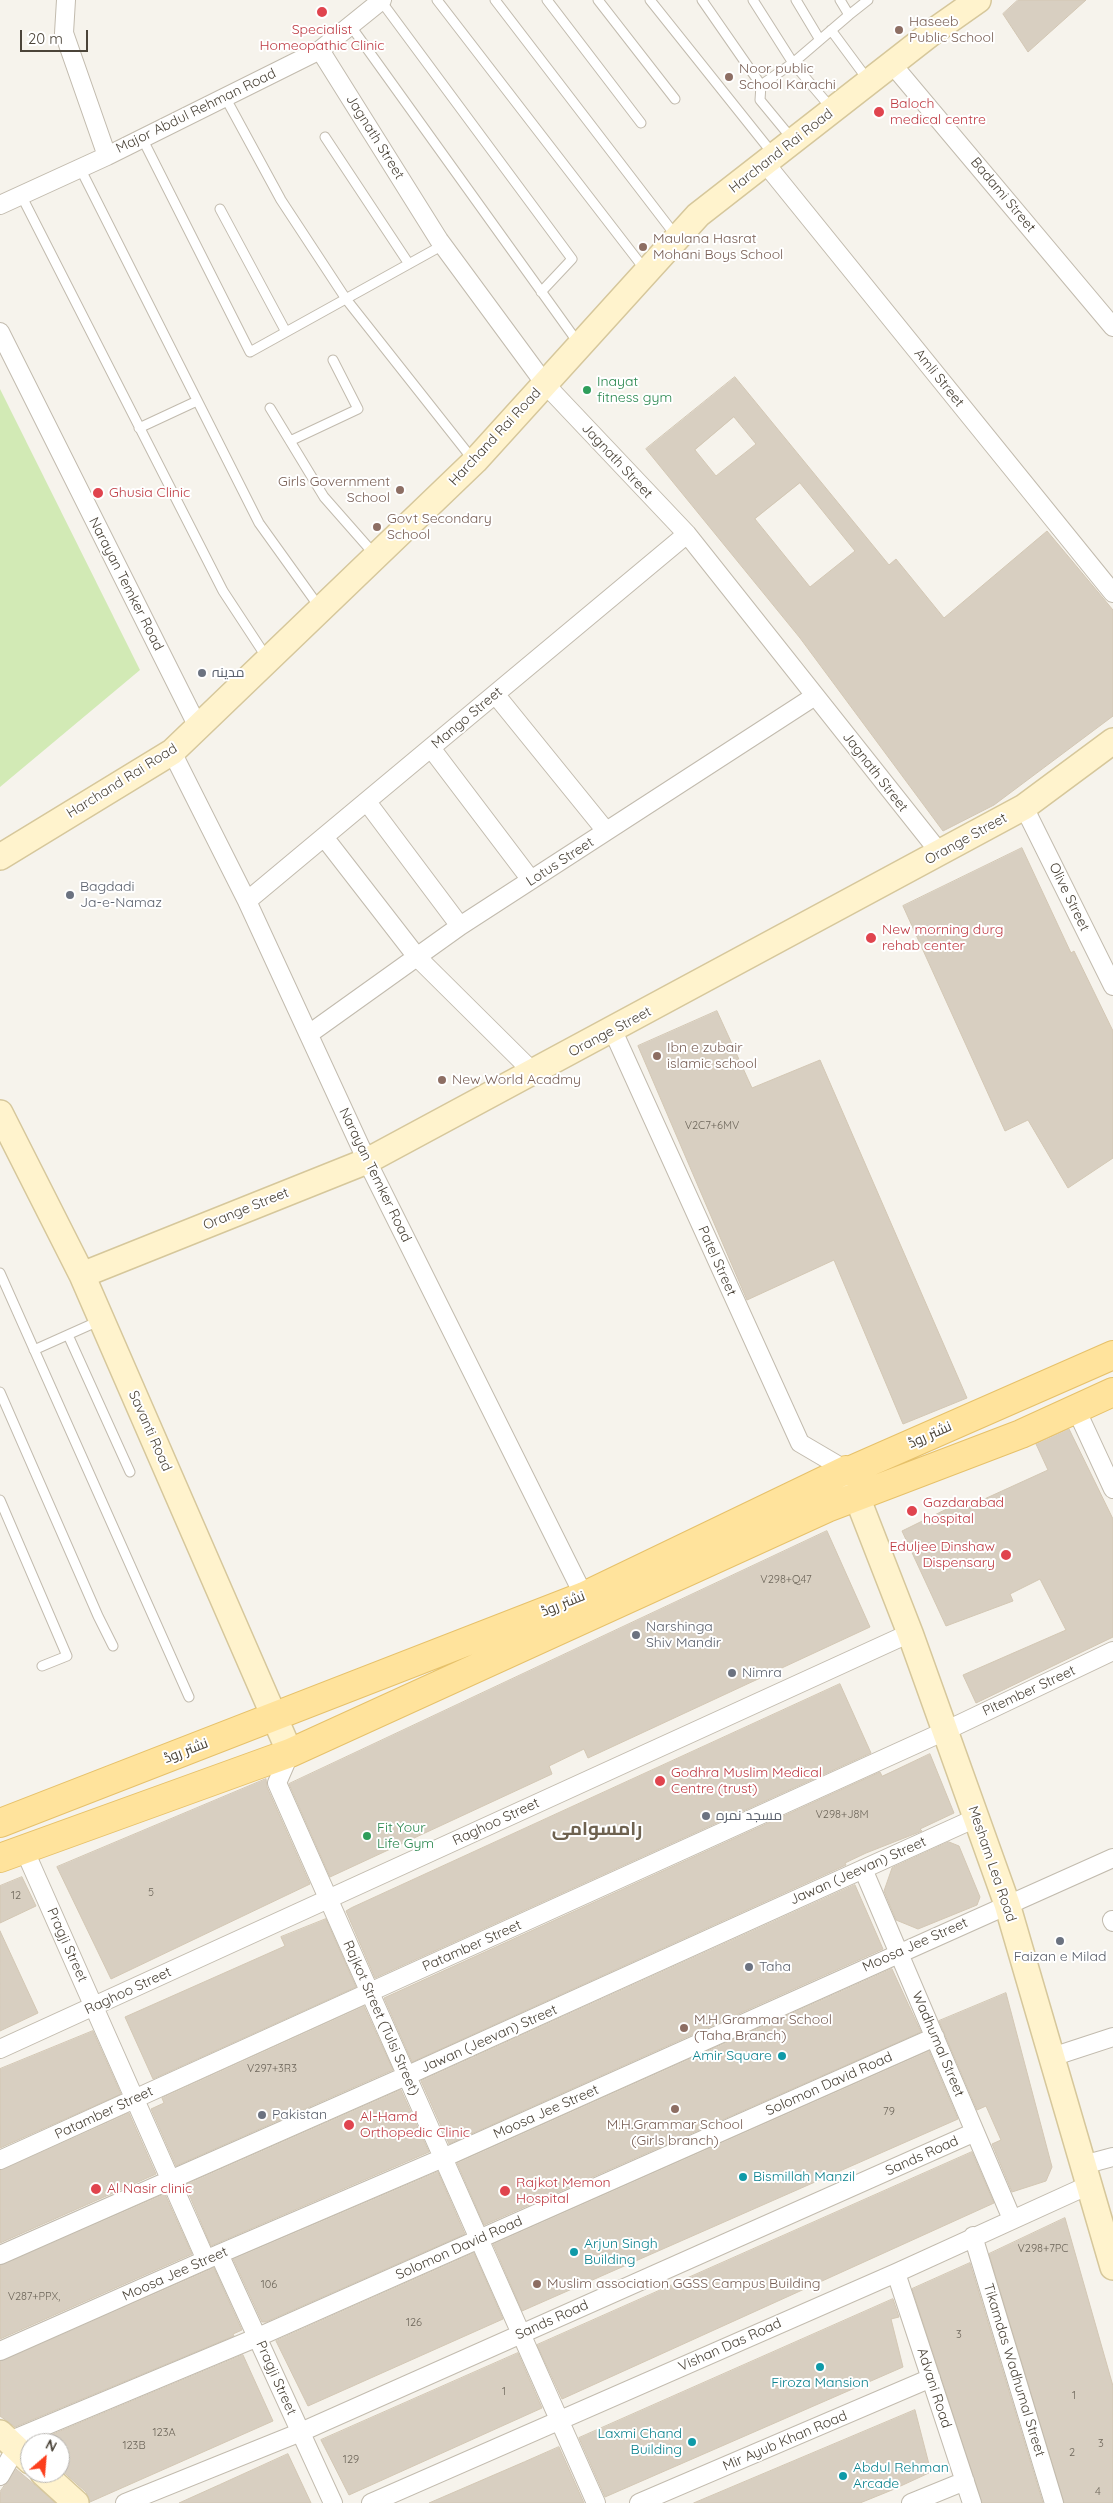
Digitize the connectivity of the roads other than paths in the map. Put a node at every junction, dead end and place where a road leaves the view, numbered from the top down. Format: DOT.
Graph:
graph roads {
  1 [pos="66,0"];
  2 [pos="381,0"];
  3 [pos="437,0"];
  4 [pos="495,0"];
  5 [pos="547,0"];
  6 [pos="598,0"];
  7 [pos="650,0"];
  8 [pos="702,0"];
  9 [pos="753,0"];
  10 [pos="796,0"];
  11 [pos="840,0"];
  12 [pos="868,0"];
  13 [pos="978,0"];
  14 [pos="849,15"];
  15 [pos="350,25"];
  16 [pos="831,30"];
  17 [pos="820,40"];
  18 [pos="320,50"];
  19 [pos="793,63"];
  20 [pos="892,64"];
  21 [pos="869,82"];
  22 [pos="761,85"];
  23 [pos="225,97"];
  24 [pos="675,99"];
  25 [pos="833,110"];
  26 [pos="641,122"];
  27 [pos="325,137"];
  28 [pos="142,138"];
  29 [pos="794,140"];
  30 [pos="107,156"];
  31 [pos="769,159"];
  32 [pos="80,168"];
  33 [pos="21,195"];
  34 [pos="0,205"];
  35 [pos="220,209"];
  36 [pos="677,238"];
  37 [pos="443,245"];
  38 [pos="409,264"];
  39 [pos="646,272"];
  40 [pos="541,292"];
  41 [pos="346,299"];
  42 [pos="1113,327"];
  43 [pos="0,332"];
  44 [pos="286,332"];
  45 [pos="580,346"];
  46 [pos="333,360"];
  47 [pos="545,384"];
  48 [pos="197,401"];
  49 [pos="270,408"];
  50 [pos="139,428"];
  51 [pos="290,441"];
  52 [pos="475,461"];
  53 [pos="687,534"];
  54 [pos="376,556"];
  55 [pos="1113,593"];
  56 [pos="321,609"];
  57 [pos="268,659"];
  58 [pos="495,694"];
  59 [pos="815,696"];
  60 [pos="198,727"];
  61 [pos="1113,741"];
  62 [pos="431,748"];
  63 [pos="172,752"];
  64 [pos="367,802"];
  65 [pos="1024,807"];
  66 [pos="606,831"];
  67 [pos="324,837"];
  68 [pos="940,853"];
  69 [pos="0,857"];
  70 [pos="531,880"];
  71 [pos="247,901"];
  72 [pos="460,926"];
  73 [pos="417,957"];
  74 [pos="1113,986"];
  75 [pos="613,1031"];
  76 [pos="309,1034"];
  77 [pos="534,1073"];
  78 [pos="0,1113"];
  79 [pos="367,1161"];
  80 [pos="0,1273"];
  81 [pos="82,1275"];
  82 [pos="102,1320"];
  83 [pos="68,1335"];
  84 [pos="34,1350"];
  85 [pos="1113,1355"];
  86 [pos="0,1392"];
  87 [pos="1113,1392"];
  88 [pos="1076,1409"];
  89 [pos="846,1470"];
  90 [pos="130,1472"];
  91 [pos="1113,1489"];
  92 [pos="858,1497"];
  93 [pos="0,1500"];
  94 [pos="584,1596"];
  95 [pos="910,1632"];
  96 [pos="114,1646"];
  97 [pos="1113,1651"];
  98 [pos="42,1666"];
  99 [pos="189,1697"];
  100 [pos="275,1718"];
  101 [pos="945,1731"];
  102 [pos="290,1753"];
  103 [pos="976,1818"];
  104 [pos="0,1823"];
  105 [pos="12,1854"];
  106 [pos="1113,1858"];
  107 [pos="863,1869"];
  108 [pos="328,1900"];
  109 [pos="1007,1904"];
  110 [pos="899,1953"];
  111 [pos="369,1993"];
  112 [pos="94,2007"];
  113 [pos="935,2037"];
  114 [pos="1113,2037"];
  115 [pos="0,2049"];
  116 [pos="1052,2057"];
  117 [pos="406,2076"];
  118 [pos="135,2099"];
  119 [pos="975,2132"];
  120 [pos="1113,2157"];
  121 [pos="443,2158"];
  122 [pos="0,2160"];
  123 [pos="1086,2175"];
  124 [pos="171,2180"];
  125 [pos="1012,2219"];
  126 [pos="973,2236"];
  127 [pos="478,2240"];
  128 [pos="0,2255"];
  129 [pos="212,2257"];
  130 [pos="1113,2267"];
  131 [pos="896,2273"];
  132 [pos="521,2334"];
  133 [pos="258,2337"];
  134 [pos="0,2351"];
  135 [pos="931,2378"];
  136 [pos="559,2420"];
  137 [pos="301,2432"];
  138 [pos="14,2446"];
  139 [pos="0,2476"];
  140 [pos="965,2481"];
  141 [pos="54,2483"];
  142 [pos="73,2502"];
  143 [pos="125,2503"];
  144 [pos="333,2503"];
  145 [pos="371,2503"];
  146 [pos="596,2503"];
  147 [pos="639,2503"];
  148 [pos="910,2503"];
  149 [pos="972,2503"];
  150 [pos="1054,2503"];
  1 -- 30 [label="street"];
  2 -- 15 [label="street, Major Abdul Rehman Road"];
  2 -- 40 [label="lane"];
  3 -- 39 [label="lane"];
  4 -- 36 [label="lane"];
  5 -- 26 [label="lane"];
  6 -- 24 [label="lane"];
  7 -- 31 [label="lane"];
  8 -- 22 [label="lane"];
  9 -- 19 [label="lane"];
  10 -- 17 [label="lane"];
  11 -- 14 [label="lane"];
  12 -- 14 [label="lane"];
  13 -- 20 [label="street, Harchand Rai Road"];
  14 -- 16 [label="lane"];
  15 -- 18 [label="street, Major Abdul Rehman Road"];
  15 -- 40 [label="lane"];
  16 -- 17 [label="lane"];
  16 -- 21 [label="lane"];
  17 -- 19 [label="lane"];
  18 -- 23 [label="street, Major Abdul Rehman Road"];
  18 -- 37 [label="street, Jagnath Street"];
  19 -- 22 [label="lane"];
  19 -- 25 [label="lane"];
  20 -- 21 [label="street, Harchand Rai Road"];
  20 -- 42 [label="street, Badami Street"];
  21 -- 25 [label="street, Harchand Rai Road"];
  22 -- 29 [label="lane"];
  23 -- 28 [label="street, Major Abdul Rehman Road"];
  23 -- 41 [label="lane"];
  25 -- 29 [label="street, Harchand Rai Road"];
  27 -- 38 [label="lane"];
  28 -- 30 [label="street, Major Abdul Rehman Road"];
  28 -- 44 [label="lane"];
  29 -- 31 [label="street, Harchand Rai Road"];
  30 -- 32 [label="street, Major Abdul Rehman Road"];
  31 -- 36 [label="street, Harchand Rai Road"];
  31 -- 55 [label="street, Amli Street"];
  32 -- 33 [label="street, Major Abdul Rehman Road"];
  32 -- 48 [label="lane"];
  33 -- 34 [label="street, Major Abdul Rehman Road"];
  33 -- 50 [label="lane"];
  35 -- 44 [label="lane"];
  36 -- 39 [label="street, Harchand Rai Road"];
  37 -- 38 [label="lane"];
  37 -- 47 [label="street, Jagnath Street"];
  38 -- 41 [label="lane"];
  39 -- 45 [label="street, Harchand Rai Road"];
  40 -- 45 [label="lane"];
  41 -- 44 [label="lane"];
  41 -- 52 [label="lane"];
  43 -- 60 [label="street, Narayan Temker Road"];
  45 -- 47 [label="street, Harchand Rai Road"];
  46 -- 51 [label="lane"];
  47 -- 52 [label="street, Harchand Rai Road"];
  47 -- 53 [label="street, Jagnath Street"];
  48 -- 50 [label="lane"];
  48 -- 56 [label="lane"];
  49 -- 51 [label="lane"];
  50 -- 57 [label="lane"];
  51 -- 54 [label="lane"];
  52 -- 54 [label="street, Harchand Rai Road"];
  53 -- 58 [label="street, Mango Street"];
  53 -- 59 [label="street, Jagnath Street"];
  54 -- 56 [label="street, Harchand Rai Road"];
  56 -- 57 [label="street, Harchand Rai Road"];
  57 -- 60 [label="street, Harchand Rai Road"];
  58 -- 62 [label="street, Mango Street"];
  58 -- 66 [label="street"];
  59 -- 66 [label="street, Lotus Street"];
  59 -- 68 [label="street, Jagnath Street"];
  60 -- 63 [label="street, Harchand Rai Road"];
  61 -- 65 [label="street, Orange Street"];
  62 -- 64 [label="street, Mango Street"];
  62 -- 70 [label="street"];
  63 -- 69 [label="street, Harchand Rai Road"];
  63 -- 71 [label="street, Narayan Temker Road"];
  64 -- 67 [label="street, Mango Street"];
  64 -- 72 [label="street"];
  65 -- 68 [label="street, Orange Street"];
  65 -- 74 [label="street, Olive Street"];
  66 -- 70 [label="street, Lotus Street"];
  67 -- 71 [label="street, Mango Street"];
  67 -- 73 [label="street"];
  68 -- 75 [label="street, Orange Street"];
  70 -- 72 [label="street, Lotus Street"];
  71 -- 76 [label="street, Narayan Temker Road"];
  72 -- 73 [label="street, Lotus Street"];
  73 -- 76 [label="street, Lotus Street"];
  73 -- 77 [label="street"];
  75 -- 77 [label="street, Orange Street"];
  75 -- 89 [label="street, Patel Street"];
  76 -- 79 [label="street, Narayan Temker Road"];
  77 -- 79 [label="street, Orange Street"];
  78 -- 81 [label="street, Savanti Road"];
  79 -- 81 [label="street, Orange Street"];
  79 -- 94 [label="street, Narayan Temker Road"];
  80 -- 84 [label="lane"];
  81 -- 82 [label="street, Savanti Road"];
  82 -- 83 [label="lane"];
  82 -- 100 [label="street, Savanti Road"];
  83 -- 84 [label="lane"];
  83 -- 90 [label="lane"];
  84 -- 99 [label="lane"];
  85 -- 89 [label="main road, نشتر روڈ"];
  86 -- 96 [label="lane"];
  87 -- 88 [label="main road, نشتر روڈ"];
  88 -- 91 [label="street"];
  88 -- 92 [label="main road, نشتر روڈ"];
  89 -- 92 [label="street, Mesham Lea Road"];
  89 -- 94 [label="main road, نشتر روڈ"];
  92 -- 95 [label="street, Mesham Lea Road"];
  92 -- 102 [label="main road, نشتر روڈ"];
  93 -- 98 [label="lane"];
  94 -- 100 [label="main road, نشتر روڈ"];
  95 -- 101 [label="street, Mesham Lea Road"];
  95 -- 108 [label="street, Raghoo Street"];
  97 -- 101 [label="street, Pitember Street"];
  100 -- 102 [label="street, Savanti Road"];
  100 -- 104 [label="main road, نشتر روڈ"];
  101 -- 103 [label="street, Mesham Lea Road"];
  101 -- 111 [label="street, Patamber Street"];
  102 -- 105 [label="main road, نشتر روڈ"];
  102 -- 108 [label="street, Rajkot Street (Tulsi Street)"];
  103 -- 107 [label="street, Jawan (Jeevan) Street"];
  103 -- 109 [label="street, Mesham Lea Road"];
  105 -- 112 [label="street, Pragji Street"];
  106 -- 109 [label="street, Moosa Jee Street"];
  107 -- 110 [label="street, Wadhumal Street"];
  107 -- 117 [label="street, Jawan (Jeevan) Street"];
  108 -- 111 [label="street, Rajkot Street (Tulsi Street)"];
  108 -- 112 [label="street, Raghoo Street"];
  109 -- 110 [label="street, Moosa Jee Street"];
  109 -- 116 [label="street, Mesham Lea Road"];
  110 -- 113 [label="street, Wadhumal Street"];
  110 -- 121 [label="street, Moosa Jee Street"];
  111 -- 117 [label="street, Rajkot Street (Tulsi Street)"];
  111 -- 118 [label="street, Patamber Street"];
  112 -- 115 [label="street, Raghoo Street"];
  112 -- 118 [label="street, Pragji Street"];
  113 -- 119 [label="street, Wadhumal Street"];
  113 -- 127 [label="street, Solomon David Road"];
  114 -- 116 [label="street"];
  116 -- 123 [label="street, Mesham Lea Road"];
  117 -- 121 [label="street, Rajkot Street (Tulsi Street)"];
  117 -- 124 [label="street, Jawan (Jeevan) Street"];
  118 -- 122 [label="street, Patamber Street"];
  118 -- 124 [label="street, Pragji Street"];
  119 -- 125 [label="street, Wadhumal Street"];
  119 -- 132 [label="street, Sands Road"];
  120 -- 123 [label="street, Vishan Das Road"];
  121 -- 127 [label="street, Rajkot Street (Tulsi Street)"];
  121 -- 129 [label="street, Moosa Jee Street"];
  123 -- 125 [label="street, Vishan Das Road"];
  123 -- 130 [label="street, Mesham Lea Road"];
  124 -- 128 [label="street, Jawan (Jeevan) Street"];
  124 -- 129 [label="street, Pragji Street"];
  125 -- 126 [label="street, Vishan Das Road"];
  126 -- 131 [label="street, Vishan Das Road"];
  126 -- 150 [label="street, Tikamdas Wadhumal Street"];
  127 -- 132 [label="street, Rajkot Street (Tulsi Street)"];
  127 -- 133 [label="street, Solomon David Road"];
  129 -- 133 [label="street, Pragji Street"];
  129 -- 134 [label="street, Moosa Jee Street"];
  131 -- 135 [label="street, Advani Road"];
  131 -- 136 [label="street, Vishan Das Road"];
  132 -- 136 [label="street, Rajkot Street (Tulsi Street)"];
  132 -- 137 [label="street, Sands Road"];
  133 -- 137 [label="street, Pragji Street"];
  133 -- 138 [label="street, Solomon David Road"];
  135 -- 140 [label="street, Advani Road"];
  135 -- 147 [label="street, Mir Ayub Khan Road"];
  136 -- 145 [label="street, Vishan Das Road"];
  136 -- 146 [label="street, Rajkot Street (Tulsi Street)"];
  137 -- 143 [label="street, Sands Road"];
  137 -- 144 [label="street, Pragji Street"];
  138 -- 139 [label="street"];
  140 -- 148 [label="street"];
  140 -- 149 [label="street, Advani Road"];
  141 -- 142 [label="street"];
}
